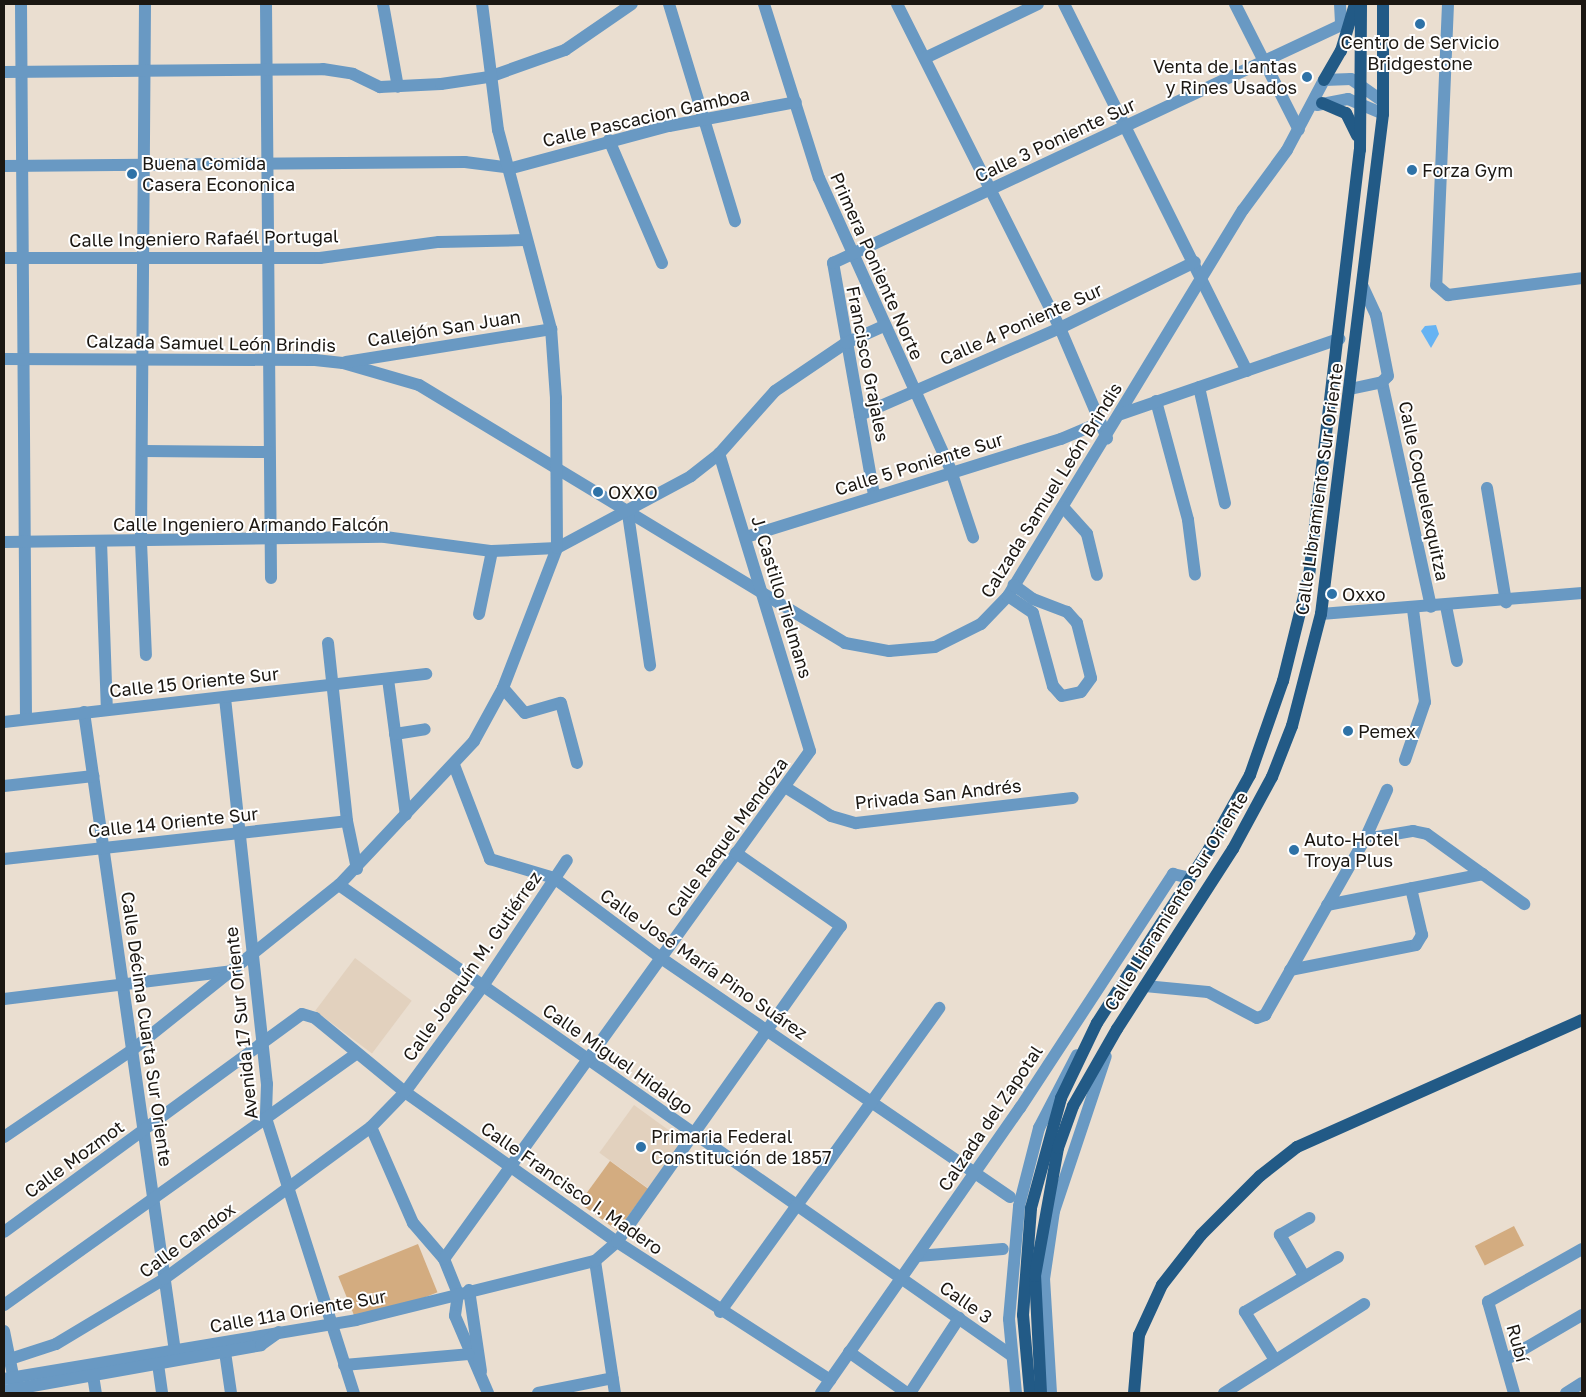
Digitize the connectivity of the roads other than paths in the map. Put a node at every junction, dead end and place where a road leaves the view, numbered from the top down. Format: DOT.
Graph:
graph roads {
  1 [pos="21,4"];
  2 [pos="145,4"];
  3 [pos="266,4"];
  4 [pos="382,4"];
  5 [pos="482,4"];
  6 [pos="632,4"];
  7 [pos="669,4"];
  8 [pos="764,4"];
  9 [pos="897,4"];
  10 [pos="1038,4"];
  11 [pos="1064,4"];
  12 [pos="1235,4"];
  13 [pos="1340,4"];
  14 [pos="1355,4"];
  15 [pos="1360,4"];
  16 [pos="1384,4"];
  17 [pos="1448,4"];
  18 [pos="1346,23"];
  19 [pos="925,58"];
  20 [pos="1264,62"];
  21 [pos="266,70"];
  22 [pos="142,71"];
  23 [pos="4,72"];
  24 [pos="25,72"];
  25 [pos="489,78"];
  26 [pos="1324,80"];
  27 [pos="1361,84"];
  28 [pos="398,87"];
  29 [pos="1383,101"];
  30 [pos="796,102"];
  31 [pos="1322,103"];
  32 [pos="1360,103"];
  33 [pos="1310,108"];
  34 [pos="1383,114"];
  35 [pos="704,120"];
  36 [pos="1127,127"];
  37 [pos="1299,130"];
  38 [pos="610,140"];
  39 [pos="1360,150"];
  40 [pos="144,164"];
  41 [pos="506,165"];
  42 [pos="4,166"];
  43 [pos="23,166"];
  44 [pos="264,166"];
  45 [pos="990,189"];
  46 [pos="735,221"];
  47 [pos="524,240"];
  48 [pos="854,253"];
  49 [pos="4,258"];
  50 [pos="22,258"];
  51 [pos="144,258"];
  52 [pos="265,258"];
  53 [pos="1195,262"];
  54 [pos="662,263"];
  55 [pos="1203,277"];
  56 [pos="1582,278"];
  57 [pos="1363,287"];
  58 [pos="884,326"];
  59 [pos="1060,328"];
  60 [pos="551,329"];
  61 [pos="1339,339"];
  62 [pos="846,343"];
  63 [pos="145,357"];
  64 [pos="266,358"];
  65 [pos="4,359"];
  66 [pos="24,359"];
  67 [pos="343,362"];
  68 [pos="1246,371"];
  69 [pos="1382,382"];
  70 [pos="1198,387"];
  71 [pos="1350,389"];
  72 [pos="914,391"];
  73 [pos="1156,401"];
  74 [pos="1121,414"];
  75 [pos="860,415"];
  76 [pos="1101,422"];
  77 [pos="1107,438"];
  78 [pos="144,451"];
  79 [pos="268,452"];
  80 [pos="718,454"];
  81 [pos="557,465"];
  82 [pos="951,471"];
  83 [pos="1487,488"];
  84 [pos="874,495"];
  85 [pos="1225,502"];
  86 [pos="1063,507"];
  87 [pos="628,514"];
  88 [pos="746,537"];
  89 [pos="973,537"];
  90 [pos="272,540"];
  91 [pos="25,541"];
  92 [pos="101,541"];
  93 [pos="4,542"];
  94 [pos="141,542"];
  95 [pos="557,548"];
  96 [pos="492,551"];
  97 [pos="1097,575"];
  98 [pos="1195,575"];
  99 [pos="271,578"];
  100 [pos="1014,584"];
  101 [pos="1582,593"];
  102 [pos="763,595"];
  103 [pos="1008,596"];
  104 [pos="1506,602"];
  105 [pos="1446,606"];
  106 [pos="1431,607"];
  107 [pos="1413,610"];
  108 [pos="479,614"];
  109 [pos="1321,614"];
  110 [pos="328,643"];
  111 [pos="146,655"];
  112 [pos="1457,661"];
  113 [pos="650,665"];
  114 [pos="426,674"];
  115 [pos="388,679"];
  116 [pos="334,685"];
  117 [pos="503,688"];
  118 [pos="225,698"];
  119 [pos="107,709"];
  120 [pos="84,712"];
  121 [pos="26,718"];
  122 [pos="4,722"];
  123 [pos="425,729"];
  124 [pos="395,734"];
  125 [pos="810,751"];
  126 [pos="1405,760"];
  127 [pos="577,762"];
  128 [pos="454,765"];
  129 [pos="93,776"];
  130 [pos="4,786"];
  131 [pos="785,787"];
  132 [pos="1387,790"];
  133 [pos="1073,798"];
  134 [pos="406,816"];
  135 [pos="347,820"];
  136 [pos="238,832"];
  137 [pos="1365,839"];
  138 [pos="103,848"];
  139 [pos="736,854"];
  140 [pos="4,859"];
  141 [pos="567,860"];
  142 [pos="356,869"];
  143 [pos="1483,874"];
  144 [pos="554,878"];
  145 [pos="1190,878"];
  146 [pos="339,885"];
  147 [pos="1411,888"];
  148 [pos="1158,896"];
  149 [pos="1524,904"];
  150 [pos="1172,905"];
  151 [pos="1327,905"];
  152 [pos="251,958"];
  153 [pos="661,958"];
  154 [pos="1290,970"];
  155 [pos="231,971"];
  156 [pos="123,984"];
  157 [pos="483,986"];
  158 [pos="1145,986"];
  159 [pos="4,999"];
  160 [pos="939,1008"];
  161 [pos="302,1014"];
  162 [pos="1582,1020"];
  163 [pos="1097,1023"];
  164 [pos="1117,1029"];
  165 [pos="766,1031"];
  166 [pos="262,1044"];
  167 [pos="132,1050"];
  168 [pos="356,1054"];
  169 [pos="588,1059"];
  170 [pos="405,1092"];
  171 [pos="872,1104"];
  172 [pos="266,1118"];
  173 [pos="371,1127"];
  174 [pos="143,1131"];
  175 [pos="694,1133"];
  176 [pos="4,1137"];
  177 [pos="511,1165"];
  178 [pos="973,1174"];
  179 [pos="288,1188"];
  180 [pos="1010,1197"];
  181 [pos="153,1200"];
  182 [pos="796,1205"];
  183 [pos="1308,1218"];
  184 [pos="4,1232"];
  185 [pos="617,1242"];
  186 [pos="1003,1249"];
  187 [pos="1582,1249"];
  188 [pos="918,1256"];
  189 [pos="1338,1257"];
  190 [pos="444,1259"];
  191 [pos="595,1261"];
  192 [pos="1304,1276"];
  193 [pos="901,1278"];
  194 [pos="164,1279"];
  195 [pos="464,1292"];
  196 [pos="1364,1304"];
  197 [pos="4,1305"];
  198 [pos="720,1312"];
  199 [pos="1582,1315"];
  200 [pos="959,1318"];
  201 [pos="331,1323"];
  202 [pos="4,1331"];
  203 [pos="279,1332"];
  204 [pos="174,1351"];
  205 [pos="225,1352"];
  206 [pos="848,1352"];
  207 [pos="469,1354"];
  208 [pos="1011,1355"];
  209 [pos="10,1359"];
  210 [pos="1276,1360"];
  211 [pos="1505,1360"];
  212 [pos="158,1364"];
  213 [pos="344,1365"];
  214 [pos="92,1370"];
  215 [pos="613,1378"];
  216 [pos="483,1380"];
  217 [pos="830,1380"];
  218 [pos="1582,1383"];
  219 [pos="9,1384"];
  220 [pos="96,1393"];
  221 [pos="162,1393"];
  222 [pos="232,1393"];
  223 [pos="354,1393"];
  224 [pos="488,1393"];
  225 [pos="538,1393"];
  226 [pos="615,1393"];
  227 [pos="820,1393"];
  228 [pos="909,1393"];
  229 [pos="1016,1393"];
  230 [pos="1030,1393"];
  231 [pos="1041,1393"];
  232 [pos="1051,1393"];
  233 [pos="1134,1393"];
  234 [pos="1224,1393"];
  235 [pos="1514,1393"];
  236 [pos="1566,1393"];
  1 -- 24 [label="street"];
  2 -- 22 [label="street"];
  3 -- 21 [label="street"];
  4 -- 28 [label="street"];
  5 -- 25 [label="street"];
  6 -- 25 [label="street"];
  7 -- 35 [label="street"];
  8 -- 30 [label="street, Primera Poniente Norte"];
  9 -- 19 [label="street"];
  10 -- 19 [label="street"];
  11 -- 36 [label="street"];
  12 -- 20 [label="street"];
  13 -- 18 [label="street"];
  14 -- 18 [label="main road"];
  15 -- 27 [label="main road, Calle Libramiento Sur Oriente"];
  16 -- 29 [label="main road, Calle Libramiento Sur Oriente"];
  17 -- 56 [label="street"];
  18 -- 20 [label="street, Calle 3 Poniente Sur"];
  18 -- 26 [label="main road"];
  19 -- 45 [label="street"];
  20 -- 36 [label="street, Calle 3 Poniente Sur"];
  20 -- 37 [label="street"];
  21 -- 22 [label="street"];
  21 -- 28 [label="street"];
  21 -- 44 [label="street"];
  22 -- 24 [label="street"];
  22 -- 40 [label="street"];
  23 -- 24 [label="street"];
  24 -- 43 [label="street"];
  25 -- 28 [label="street"];
  25 -- 41 [label="street"];
  26 -- 27 [label="street"];
  26 -- 33 [label="street, Calzada Samuel León Brindis"];
  27 -- 29 [label="street"];
  27 -- 32 [label="main road, Calle Libramiento Sur Oriente"];
  29 -- 34 [label="main road, Calle Libramiento Sur Oriente"];
  30 -- 35 [label="street, Calle Pascacion Gamboa"];
  30 -- 48 [label="street, Primera Poniente Norte"];
  31 -- 32 [label="street"];
  31 -- 33 [label="street"];
  31 -- 39 [label="main road"];
  32 -- 34 [label="street"];
  32 -- 39 [label="main road, Calle Libramiento Sur Oriente"];
  33 -- 37 [label="street, Calzada Samuel León Brindis"];
  34 -- 57 [label="main road, Calle Libramiento Sur Oriente"];
  35 -- 38 [label="street, Calle Pascacion Gamboa"];
  35 -- 46 [label="street"];
  36 -- 45 [label="street, Calle 3 Poniente Sur"];
  36 -- 53 [label="street"];
  37 -- 55 [label="street, Calzada Samuel León Brindis"];
  38 -- 41 [label="street, Calle Pascacion Gamboa"];
  38 -- 54 [label="street"];
  39 -- 61 [label="main road, Calle Libramiento Sur Oriente"];
  40 -- 43 [label="street, Calle Pascacion Gamboa"];
  40 -- 44 [label="street, Calle Pascacion Gamboa"];
  40 -- 51 [label="street"];
  41 -- 44 [label="street, Calle Pascacion Gamboa"];
  41 -- 47 [label="street"];
  42 -- 43 [label="street, Calle Pascacion Gamboa"];
  43 -- 50 [label="street"];
  44 -- 52 [label="street"];
  45 -- 48 [label="street, Calle 3 Poniente Sur"];
  45 -- 59 [label="street"];
  47 -- 52 [label="street, Calle Ingeniero Rafaél Portugal"];
  47 -- 60 [label="street"];
  48 -- 58 [label="street, Primera Poniente Norte"];
  48 -- 62 [label="street, Francisco Grajales"];
  49 -- 50 [label="street, Calle Ingeniero Rafaél Portugal"];
  50 -- 51 [label="street, Calle Ingeniero Rafaél Portugal"];
  50 -- 66 [label="street"];
  51 -- 52 [label="street, Calle Ingeniero Rafaél Portugal"];
  51 -- 63 [label="street"];
  52 -- 64 [label="street"];
  53 -- 55 [label="street"];
  53 -- 59 [label="street, Calle 4 Poniente Sur"];
  55 -- 68 [label="street"];
  55 -- 74 [label="street, Calzada Samuel León Brindis"];
  57 -- 69 [label="street"];
  57 -- 71 [label="main road, Calle Libramiento Sur Oriente"];
  58 -- 62 [label="street"];
  58 -- 72 [label="street, Primera Poniente Norte"];
  59 -- 72 [label="street, Calle 4 Poniente Sur"];
  59 -- 76 [label="street"];
  60 -- 67 [label="street, Callejón San Juan"];
  60 -- 81 [label="street"];
  61 -- 68 [label="street"];
  61 -- 145 [label="main road, Calle Libramiento Sur Oriente"];
  62 -- 75 [label="street, Francisco Grajales"];
  62 -- 80 [label="street"];
  63 -- 64 [label="street, Calzada Samuel León Brindis"];
  63 -- 66 [label="street, Calzada Samuel León Brindis"];
  63 -- 78 [label="street"];
  64 -- 67 [label="street, Calzada Samuel León Brindis"];
  64 -- 79 [label="street"];
  65 -- 66 [label="street, Calzada Samuel León Brindis"];
  66 -- 91 [label="street"];
  67 -- 81 [label="street, Calzada Samuel León Brindis"];
  68 -- 70 [label="street"];
  69 -- 71 [label="street"];
  69 -- 106 [label="street, Calle Coquelexquitza"];
  70 -- 73 [label="street"];
  70 -- 85 [label="street"];
  71 -- 109 [label="main road, Calle Libramiento Sur Oriente"];
  72 -- 75 [label="street, Calle 4 Poniente Sur"];
  72 -- 82 [label="street, Primera Poniente Norte"];
  73 -- 74 [label="street"];
  73 -- 98 [label="street"];
  74 -- 77 [label="street, Calzada Samuel León Brindis"];
  75 -- 84 [label="street, Francisco Grajales"];
  76 -- 77 [label="street"];
  76 -- 82 [label="street, Calle 5 Poniente Sur"];
  77 -- 86 [label="street, Calzada Samuel León Brindis"];
  78 -- 79 [label="street"];
  78 -- 94 [label="street"];
  79 -- 90 [label="street"];
  80 -- 87 [label="street"];
  80 -- 88 [label="street, J. Castillo Tielmans"];
  81 -- 87 [label="street, Calzada Samuel León Brindis"];
  81 -- 95 [label="street"];
  82 -- 84 [label="street, Calle 5 Poniente Sur"];
  82 -- 89 [label="street, Primera Poniente Norte"];
  83 -- 104 [label="street"];
  84 -- 88 [label="street, Calle 5 Poniente Sur"];
  86 -- 97 [label="street"];
  86 -- 100 [label="street, Calzada Samuel León Brindis"];
  87 -- 95 [label="street"];
  87 -- 102 [label="street, Calzada Samuel León Brindis"];
  87 -- 113 [label="street"];
  88 -- 102 [label="street, J. Castillo Tielmans"];
  90 -- 94 [label="street, Calle Ingeniero Armando Falcón"];
  90 -- 96 [label="street, Calle Ingeniero Armando Falcón"];
  90 -- 99 [label="street"];
  91 -- 92 [label="street, Calle Ingeniero Armando Falcón"];
  91 -- 93 [label="street, Calle Ingeniero Armando Falcón"];
  91 -- 121 [label="street"];
  92 -- 94 [label="street, Calle Ingeniero Armando Falcón"];
  92 -- 119 [label="street"];
  94 -- 111 [label="street"];
  95 -- 96 [label="street, Calle Ingeniero Armando Falcón"];
  95 -- 117 [label="street"];
  96 -- 108 [label="street"];
  100 -- 103 [label="street, Calzada Samuel León Brindis"];
  100 -- 103 [label="street"];
  101 -- 104 [label="street"];
  102 -- 103 [label="street, Calzada Samuel León Brindis"];
  102 -- 125 [label="street, J. Castillo Tielmans"];
  104 -- 105 [label="street"];
  105 -- 106 [label="street"];
  105 -- 112 [label="street"];
  106 -- 107 [label="street"];
  107 -- 109 [label="street"];
  107 -- 126 [label="street"];
  109 -- 158 [label="main road, Calle Libramiento Sur Oriente"];
  110 -- 116 [label="street"];
  114 -- 115 [label="street, Calle 15 Oriente Sur"];
  115 -- 116 [label="street, Calle 15 Oriente Sur"];
  115 -- 124 [label="street"];
  116 -- 118 [label="street, Calle 15 Oriente Sur"];
  116 -- 135 [label="street"];
  117 -- 127 [label="street"];
  117 -- 128 [label="street"];
  118 -- 119 [label="street, Calle 15 Oriente Sur"];
  118 -- 136 [label="street, Avenida 17 Sur Oriente"];
  119 -- 120 [label="street, Calle 15 Oriente Sur"];
  120 -- 121 [label="street, Calle 15 Oriente Sur"];
  120 -- 129 [label="street, Calle Décima Cuarta Sur Oriente"];
  121 -- 122 [label="street, Calle 15 Oriente Sur"];
  123 -- 124 [label="street"];
  124 -- 134 [label="street"];
  125 -- 131 [label="street, Calle Raquel Mendoza"];
  128 -- 134 [label="street"];
  128 -- 144 [label="street, Calle José María Pino Suárez"];
  129 -- 130 [label="street"];
  129 -- 138 [label="street, Calle Décima Cuarta Sur Oriente"];
  131 -- 133 [label="street, Privada San Andrés"];
  131 -- 139 [label="street, Calle Raquel Mendoza"];
  132 -- 137 [label="street"];
  134 -- 142 [label="street"];
  135 -- 136 [label="street, Calle 14 Oriente Sur"];
  135 -- 142 [label="street"];
  136 -- 138 [label="street, Calle 14 Oriente Sur"];
  136 -- 152 [label="street, Avenida 17 Sur Oriente"];
  137 -- 143 [label="street"];
  137 -- 151 [label="street"];
  138 -- 140 [label="street, Calle 14 Oriente Sur"];
  138 -- 156 [label="street, Calle Décima Cuarta Sur Oriente"];
  139 -- 153 [label="street, Calle Raquel Mendoza"];
  139 -- 165 [label="street"];
  141 -- 144 [label="street, Calle Joaquín M. Gutiérrez"];
  142 -- 146 [label="street"];
  143 -- 147 [label="street"];
  143 -- 149 [label="street"];
  144 -- 153 [label="street, Calle José María Pino Suárez"];
  144 -- 157 [label="street, Calle Joaquín M. Gutiérrez"];
  145 -- 148 [label="street, Calzada del Zapotal"];
  145 -- 150 [label="main road, Calle Libramiento Sur Oriente"];
  146 -- 152 [label="street"];
  146 -- 157 [label="street, Calle Miguel Hidalgo"];
  147 -- 151 [label="street"];
  147 -- 154 [label="street"];
  148 -- 150 [label="street"];
  148 -- 178 [label="street, Calzada del Zapotal"];
  150 -- 163 [label="main road, Calle Libramiento Sur Oriente"];
  151 -- 154 [label="street"];
  152 -- 155 [label="street"];
  152 -- 166 [label="street, Avenida 17 Sur Oriente"];
  153 -- 165 [label="street, Calle José María Pino Suárez"];
  153 -- 169 [label="street, Calle Raquel Mendoza"];
  154 -- 158 [label="street"];
  155 -- 156 [label="street"];
  155 -- 167 [label="street"];
  156 -- 159 [label="street"];
  156 -- 167 [label="street, Calle Décima Cuarta Sur Oriente"];
  157 -- 169 [label="street, Calle Miguel Hidalgo"];
  157 -- 170 [label="street, Calle Joaquín M. Gutiérrez"];
  158 -- 164 [label="main road, Calle Libramiento Sur Oriente"];
  160 -- 171 [label="street"];
  161 -- 166 [label="street, Calle Mozmot"];
  161 -- 168 [label="street, Calle Francisco I. Madero"];
  162 -- 233 [label="main road"];
  163 -- 208 [label="street"];
  163 -- 230 [label="main road, Calle Libramiento Sur Oriente"];
  164 -- 231 [label="main road, Calle Libramiento Sur Oriente"];
  164 -- 232 [label="street"];
  165 -- 171 [label="street, Calle José María Pino Suárez"];
  165 -- 175 [label="street"];
  166 -- 172 [label="street, Avenida 17 Sur Oriente"];
  166 -- 174 [label="street, Calle Mozmot"];
  167 -- 174 [label="street, Calle Décima Cuarta Sur Oriente"];
  167 -- 176 [label="street"];
  168 -- 170 [label="street, Calle Francisco I. Madero"];
  168 -- 172 [label="street"];
  169 -- 175 [label="street, Calle Miguel Hidalgo"];
  169 -- 177 [label="street, Calle Raquel Mendoza"];
  170 -- 173 [label="street, Calle Joaquín M. Gutiérrez"];
  170 -- 177 [label="street, Calle Francisco I. Madero"];
  171 -- 178 [label="street, Calle José María Pino Suárez"];
  171 -- 182 [label="street"];
  172 -- 179 [label="street, Avenida 17 Sur Oriente"];
  172 -- 181 [label="street"];
  173 -- 179 [label="street, Calle Candox"];
  173 -- 190 [label="street"];
  174 -- 181 [label="street, Calle Décima Cuarta Sur Oriente"];
  174 -- 184 [label="street, Calle Mozmot"];
  175 -- 182 [label="street, Calle Miguel Hidalgo"];
  175 -- 185 [label="street"];
  177 -- 185 [label="street, Calle Francisco I. Madero"];
  177 -- 190 [label="street, Calle Raquel Mendoza"];
  178 -- 180 [label="street, Calle José María Pino Suárez"];
  178 -- 188 [label="street, Calzada del Zapotal"];
  179 -- 194 [label="street, Calle Candox"];
  179 -- 201 [label="street, Avenida 17 Sur Oriente"];
  181 -- 194 [label="street, Calle Décima Cuarta Sur Oriente"];
  181 -- 197 [label="street"];
  182 -- 193 [label="street, Calle Miguel Hidalgo"];
  182 -- 198 [label="street"];
  183 -- 192 [label="street"];
  185 -- 191 [label="street"];
  185 -- 198 [label="street, Calle Francisco I. Madero"];
  186 -- 188 [label="street"];
  187 -- 211 [label="street, Rubí"];
  188 -- 193 [label="street, Calzada del Zapotal"];
  189 -- 192 [label="street"];
  190 -- 195 [label="street"];
  191 -- 195 [label="street, Calle 11a Oriente Sur"];
  191 -- 215 [label="street"];
  192 -- 210 [label="street"];
  193 -- 200 [label="street, Calle 3"];
  193 -- 206 [label="street, Calzada del Zapotal"];
  194 -- 204 [label="street, Calle Décima Cuarta Sur Oriente"];
  194 -- 209 [label="street, Calle Candox"];
  195 -- 201 [label="street, Calle 11a Oriente Sur"];
  195 -- 207 [label="street"];
  195 -- 216 [label="street"];
  196 -- 210 [label="street"];
  198 -- 217 [label="street, Calle Francisco I. Madero"];
  199 -- 211 [label="street"];
  200 -- 208 [label="street, Calle 3"];
  200 -- 228 [label="street"];
  201 -- 203 [label="street, Calle 11a Oriente Sur"];
  201 -- 213 [label="street, Avenida 17 Sur Oriente"];
  202 -- 209 [label="street"];
  203 -- 204 [label="street, Calle 11a Oriente Sur"];
  203 -- 205 [label="street, Calle 11a Oriente Sur"];
  204 -- 214 [label="street, Calle 11a Oriente Sur"];
  205 -- 212 [label="street, Calle 11a Oriente Sur"];
  205 -- 222 [label="street"];
  206 -- 217 [label="street, Calzada del Zapotal"];
  206 -- 228 [label="street"];
  207 -- 213 [label="street"];
  207 -- 216 [label="street"];
  208 -- 229 [label="street"];
  209 -- 219 [label="street"];
  210 -- 234 [label="street"];
  211 -- 235 [label="street, Rubí"];
  212 -- 214 [label="street, Calle 11a Oriente Sur"];
  212 -- 221 [label="street"];
  213 -- 223 [label="street, Avenida 17 Sur Oriente"];
  214 -- 219 [label="street, Calle 11a Oriente Sur"];
  214 -- 220 [label="street"];
  215 -- 225 [label="street"];
  215 -- 226 [label="street"];
  216 -- 224 [label="street"];
  217 -- 227 [label="street, Calzada del Zapotal"];
  218 -- 236 [label="street"];
}
